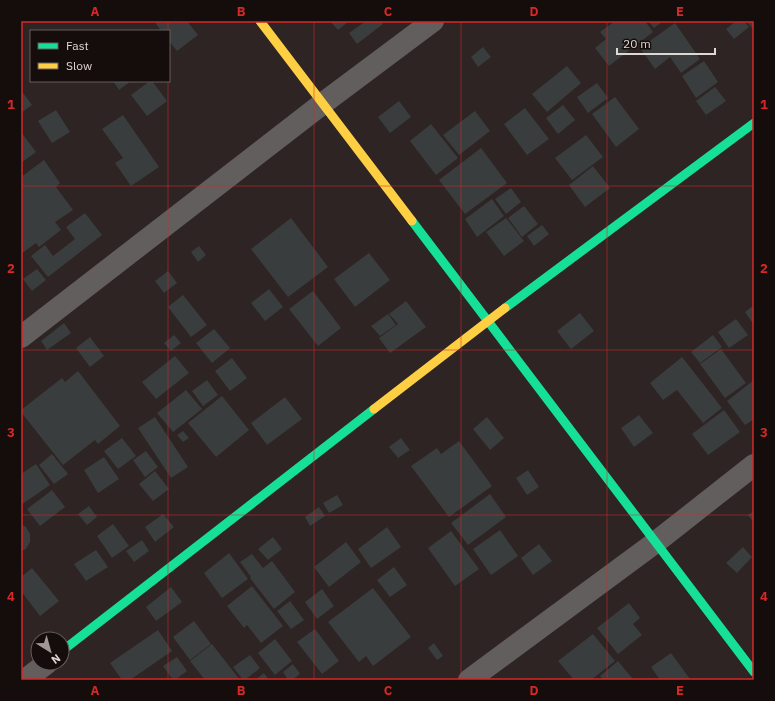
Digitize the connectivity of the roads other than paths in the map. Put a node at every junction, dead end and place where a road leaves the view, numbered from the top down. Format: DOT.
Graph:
graph roads {
  1 [pos="260,21"];
  2 [pos="433,21"];
  3 [pos="322,104"];
  4 [pos="754,123"];
  5 [pos="488,321"];
  6 [pos="21,337"];
  7 [pos="754,465"];
  8 [pos="656,542"];
  9 [pos="70,646"];
  10 [pos="754,672"];
  11 [pos="469,680"];
  1 -- 3 [label="street"];
  2 -- 3 [label="street"];
  3 -- 5 [label="street"];
  3 -- 6 [label="street"];
  4 -- 5 [label="street"];
  5 -- 8 [label="street"];
  5 -- 9 [label="street"];
  7 -- 8 [label="street"];
  8 -- 10 [label="street"];
  8 -- 11 [label="street"];
}
